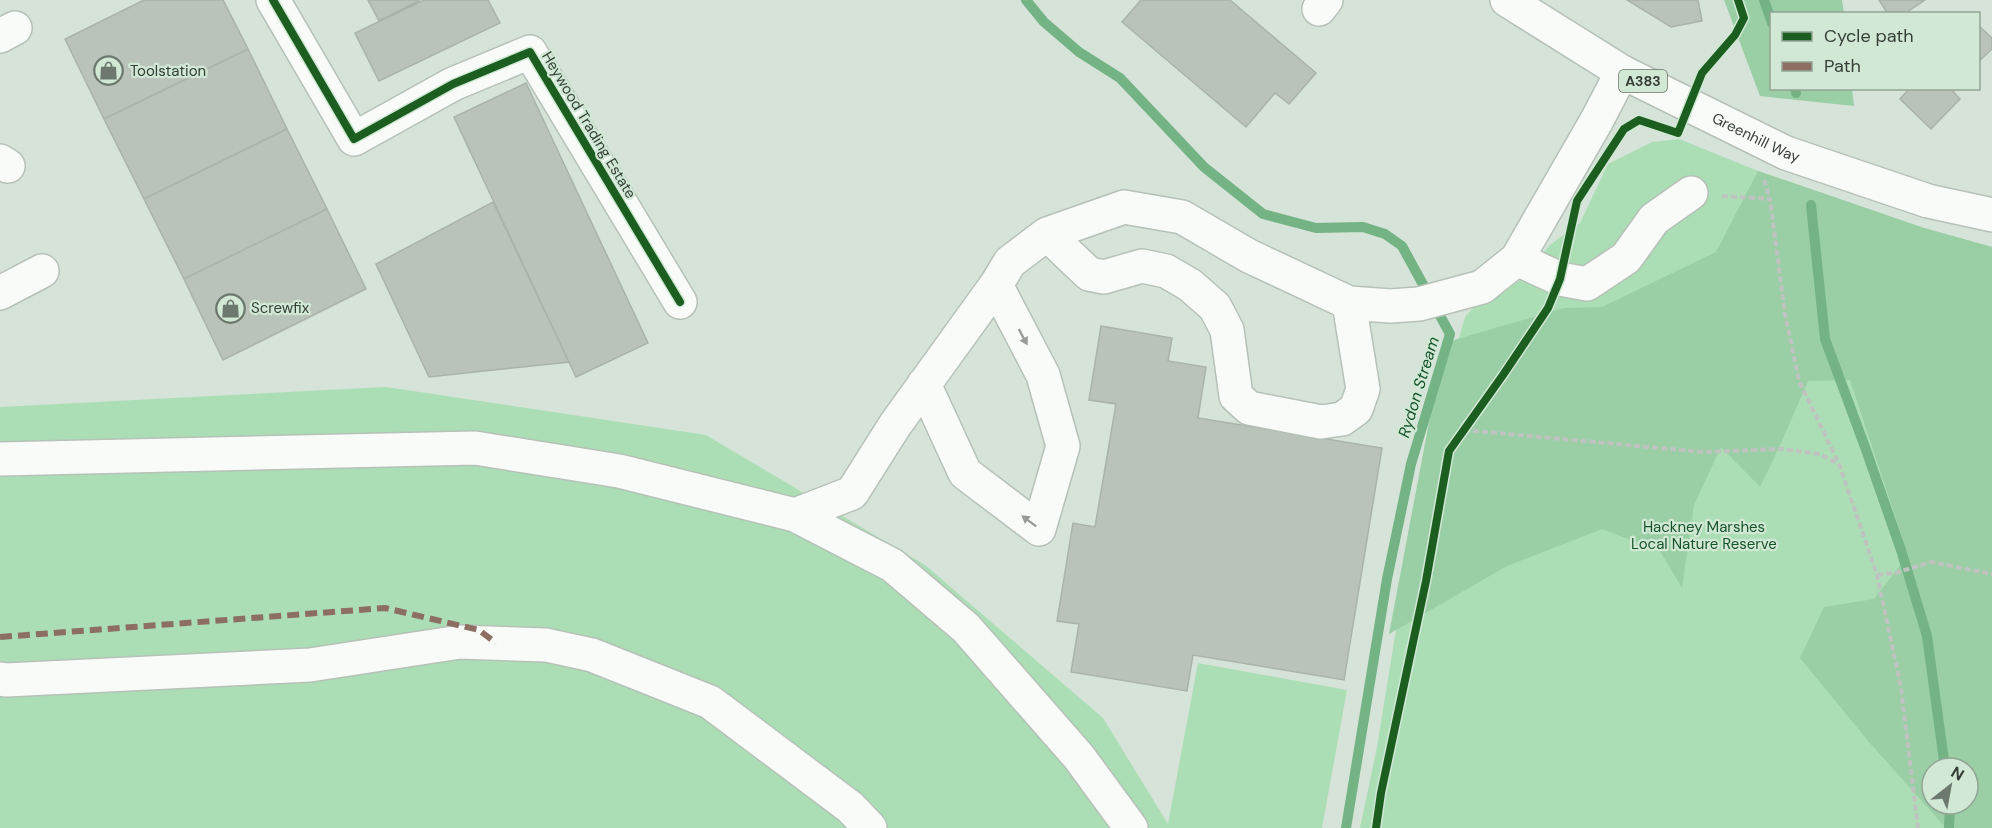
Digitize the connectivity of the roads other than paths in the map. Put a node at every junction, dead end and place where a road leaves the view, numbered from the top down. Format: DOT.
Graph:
graph roads {
  1 [pos="273,0"];
  2 [pos="1506,0"];
  3 [pos="1622,72"];
  4 [pos="1691,193"];
  5 [pos="1992,215"];
  6 [pos="1047,234"];
  7 [pos="1517,259"];
  8 [pos="42,271"];
  9 [pos="996,285"];
  10 [pos="0,293"];
  11 [pos="680,302"];
  12 [pos="1349,303"];
  13 [pos="924,384"];
  14 [pos="0,459"];
  15 [pos="795,515"];
  16 [pos="0,679"];
  17 [pos="870,828"];
  18 [pos="1131,828"];
  1 -- 11 [label="street, Heywood Trading Estate"];
  2 -- 3 [label="street, Greenhill Way / A383"];
  3 -- 5 [label="street, Greenhill Way / A383"];
  3 -- 7 [label="street"];
  4 -- 7 [label="street"];
  6 -- 9 [label="street"];
  6 -- 12 [label="street"];
  6 -- 12 [label="street"];
  7 -- 12 [label="street"];
  8 -- 10 [label="street"];
  9 -- 13 [label="street"];
  9 -- 13 [label="street, one-way"];
  13 -- 15 [label="street"];
  14 -- 15 [label="street"];
  15 -- 18 [label="street"];
  16 -- 17 [label="street"];
}
